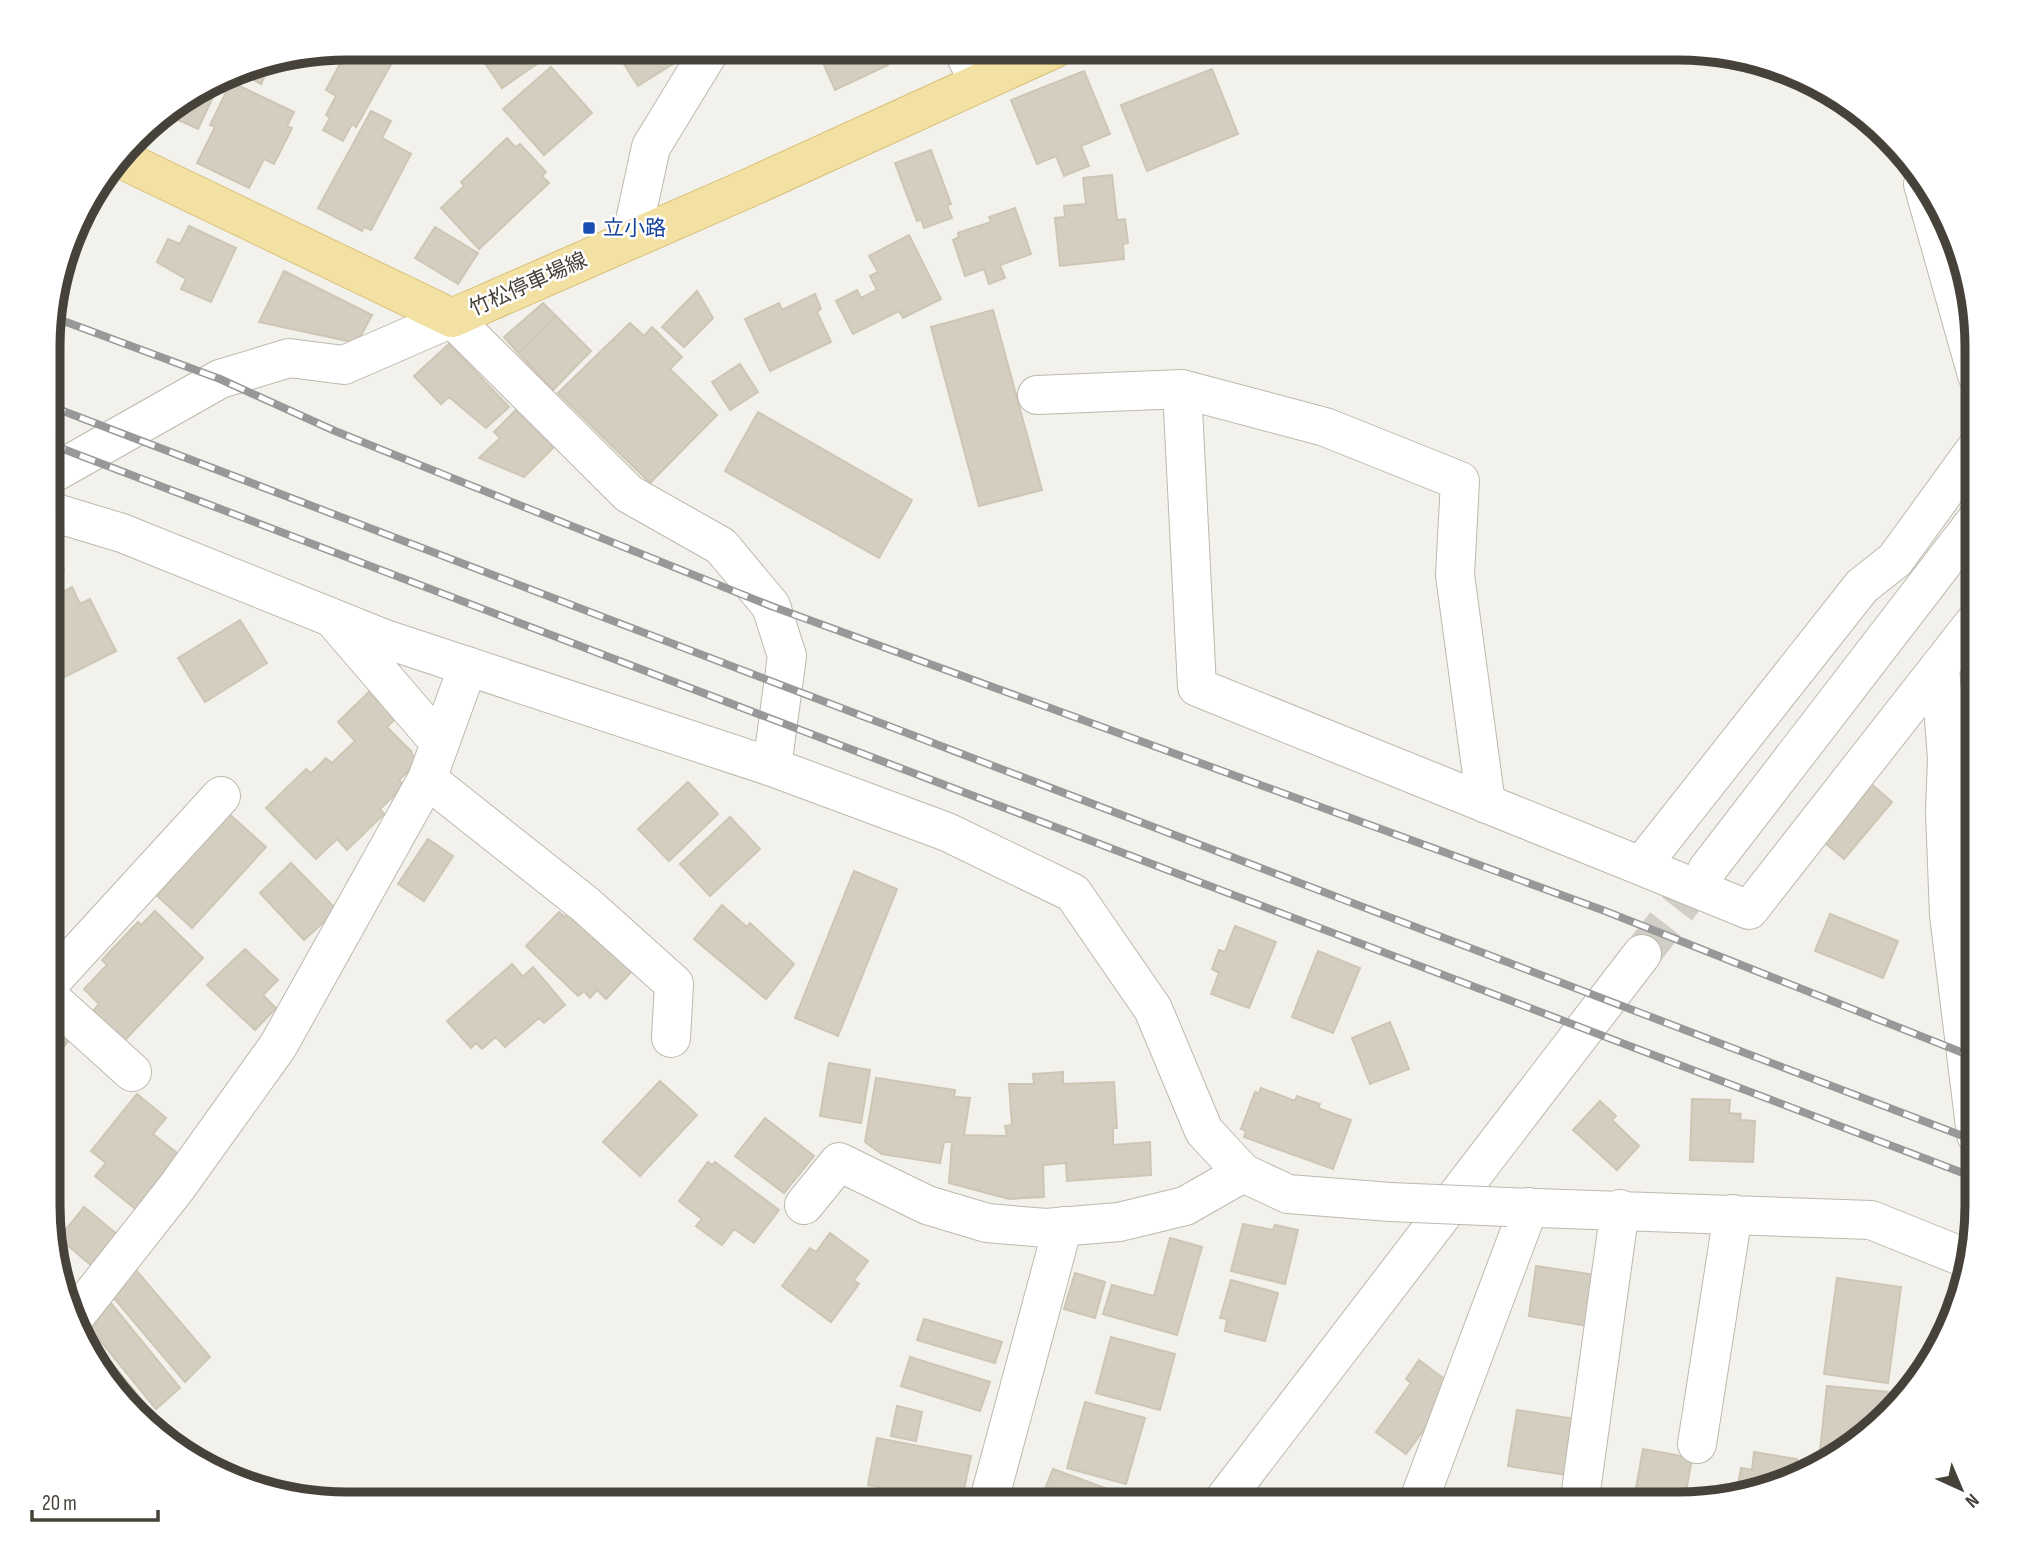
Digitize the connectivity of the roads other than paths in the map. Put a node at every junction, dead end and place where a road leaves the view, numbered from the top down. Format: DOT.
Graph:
graph roads {
  1 [pos="704,60"];
  2 [pos="968,60"];
  3 [pos="1030,60"];
  4 [pos="979,83"];
  5 [pos="127,162"];
  6 [pos="1931,211"];
  7 [pos="631,239"];
  8 [pos="452,318"];
  9 [pos="1964,329"];
  10 [pos="1182,389"];
  11 [pos="1037,395"];
  12 [pos="1965,464"];
  13 [pos="60,469"];
  14 [pos="60,514"];
  15 [pos="1965,535"];
  16 [pos="332,617"];
  17 [pos="1965,633"];
  18 [pos="468,666"];
  19 [pos="1940,666"];
  20 [pos="440,743"];
  21 [pos="1962,759"];
  22 [pos="772,766"];
  23 [pos="427,779"];
  24 [pos="221,796"];
  25 [pos="1486,804"];
  26 [pos="1641,866"];
  27 [pos="1707,870"];
  28 [pos="1642,954"];
  29 [pos="60,972"];
  30 [pos="60,1007"];
  31 [pos="671,1038"];
  32 [pos="1965,1045"];
  33 [pos="132,1072"];
  34 [pos="1243,1173"];
  35 [pos="804,1205"];
  36 [pos="1519,1207"];
  37 [pos="1620,1209"];
  38 [pos="1733,1214"];
  39 [pos="1063,1226"];
  40 [pos="1960,1256"];
  41 [pos="79,1311"];
  42 [pos="1697,1444"];
  43 [pos="991,1492"];
  44 [pos="1229,1492"];
  45 [pos="1421,1492"];
  46 [pos="1581,1492"];
  1 -- 7 [label="street"];
  2 -- 4 [label="street"];
  3 -- 4 [label="main road, 竹松停車場線"];
  4 -- 7 [label="main road, 竹松停車場線"];
  5 -- 8 [label="main road, 竹松停車場線"];
  6 -- 9 [label="street"];
  7 -- 8 [label="main road, 竹松停車場線"];
  8 -- 13 [label="street"];
  8 -- 22 [label="street"];
  10 -- 11 [label="street"];
  10 -- 25 [label="street"];
  10 -- 25 [label="street"];
  12 -- 26 [label="street"];
  14 -- 16 [label="street"];
  15 -- 27 [label="street"];
  16 -- 18 [label="street"];
  16 -- 20 [label="street"];
  17 -- 19 [label="street"];
  18 -- 20 [label="street"];
  18 -- 22 [label="street"];
  19 -- 21 [label="street"];
  19 -- 26 [label="street"];
  20 -- 23 [label="street"];
  21 -- 32 [label="street"];
  22 -- 34 [label="street"];
  23 -- 31 [label="street"];
  23 -- 41 [label="street"];
  24 -- 29 [label="street"];
  25 -- 26 [label="street"];
  28 -- 44 [label="street"];
  30 -- 33 [label="street"];
  34 -- 36 [label="street, bridge"];
  34 -- 39 [label="street"];
  35 -- 39 [label="street"];
  36 -- 37 [label="street"];
  36 -- 45 [label="street"];
  37 -- 38 [label="street"];
  37 -- 46 [label="street"];
  38 -- 40 [label="street"];
  38 -- 42 [label="street"];
  39 -- 43 [label="street"];
}
